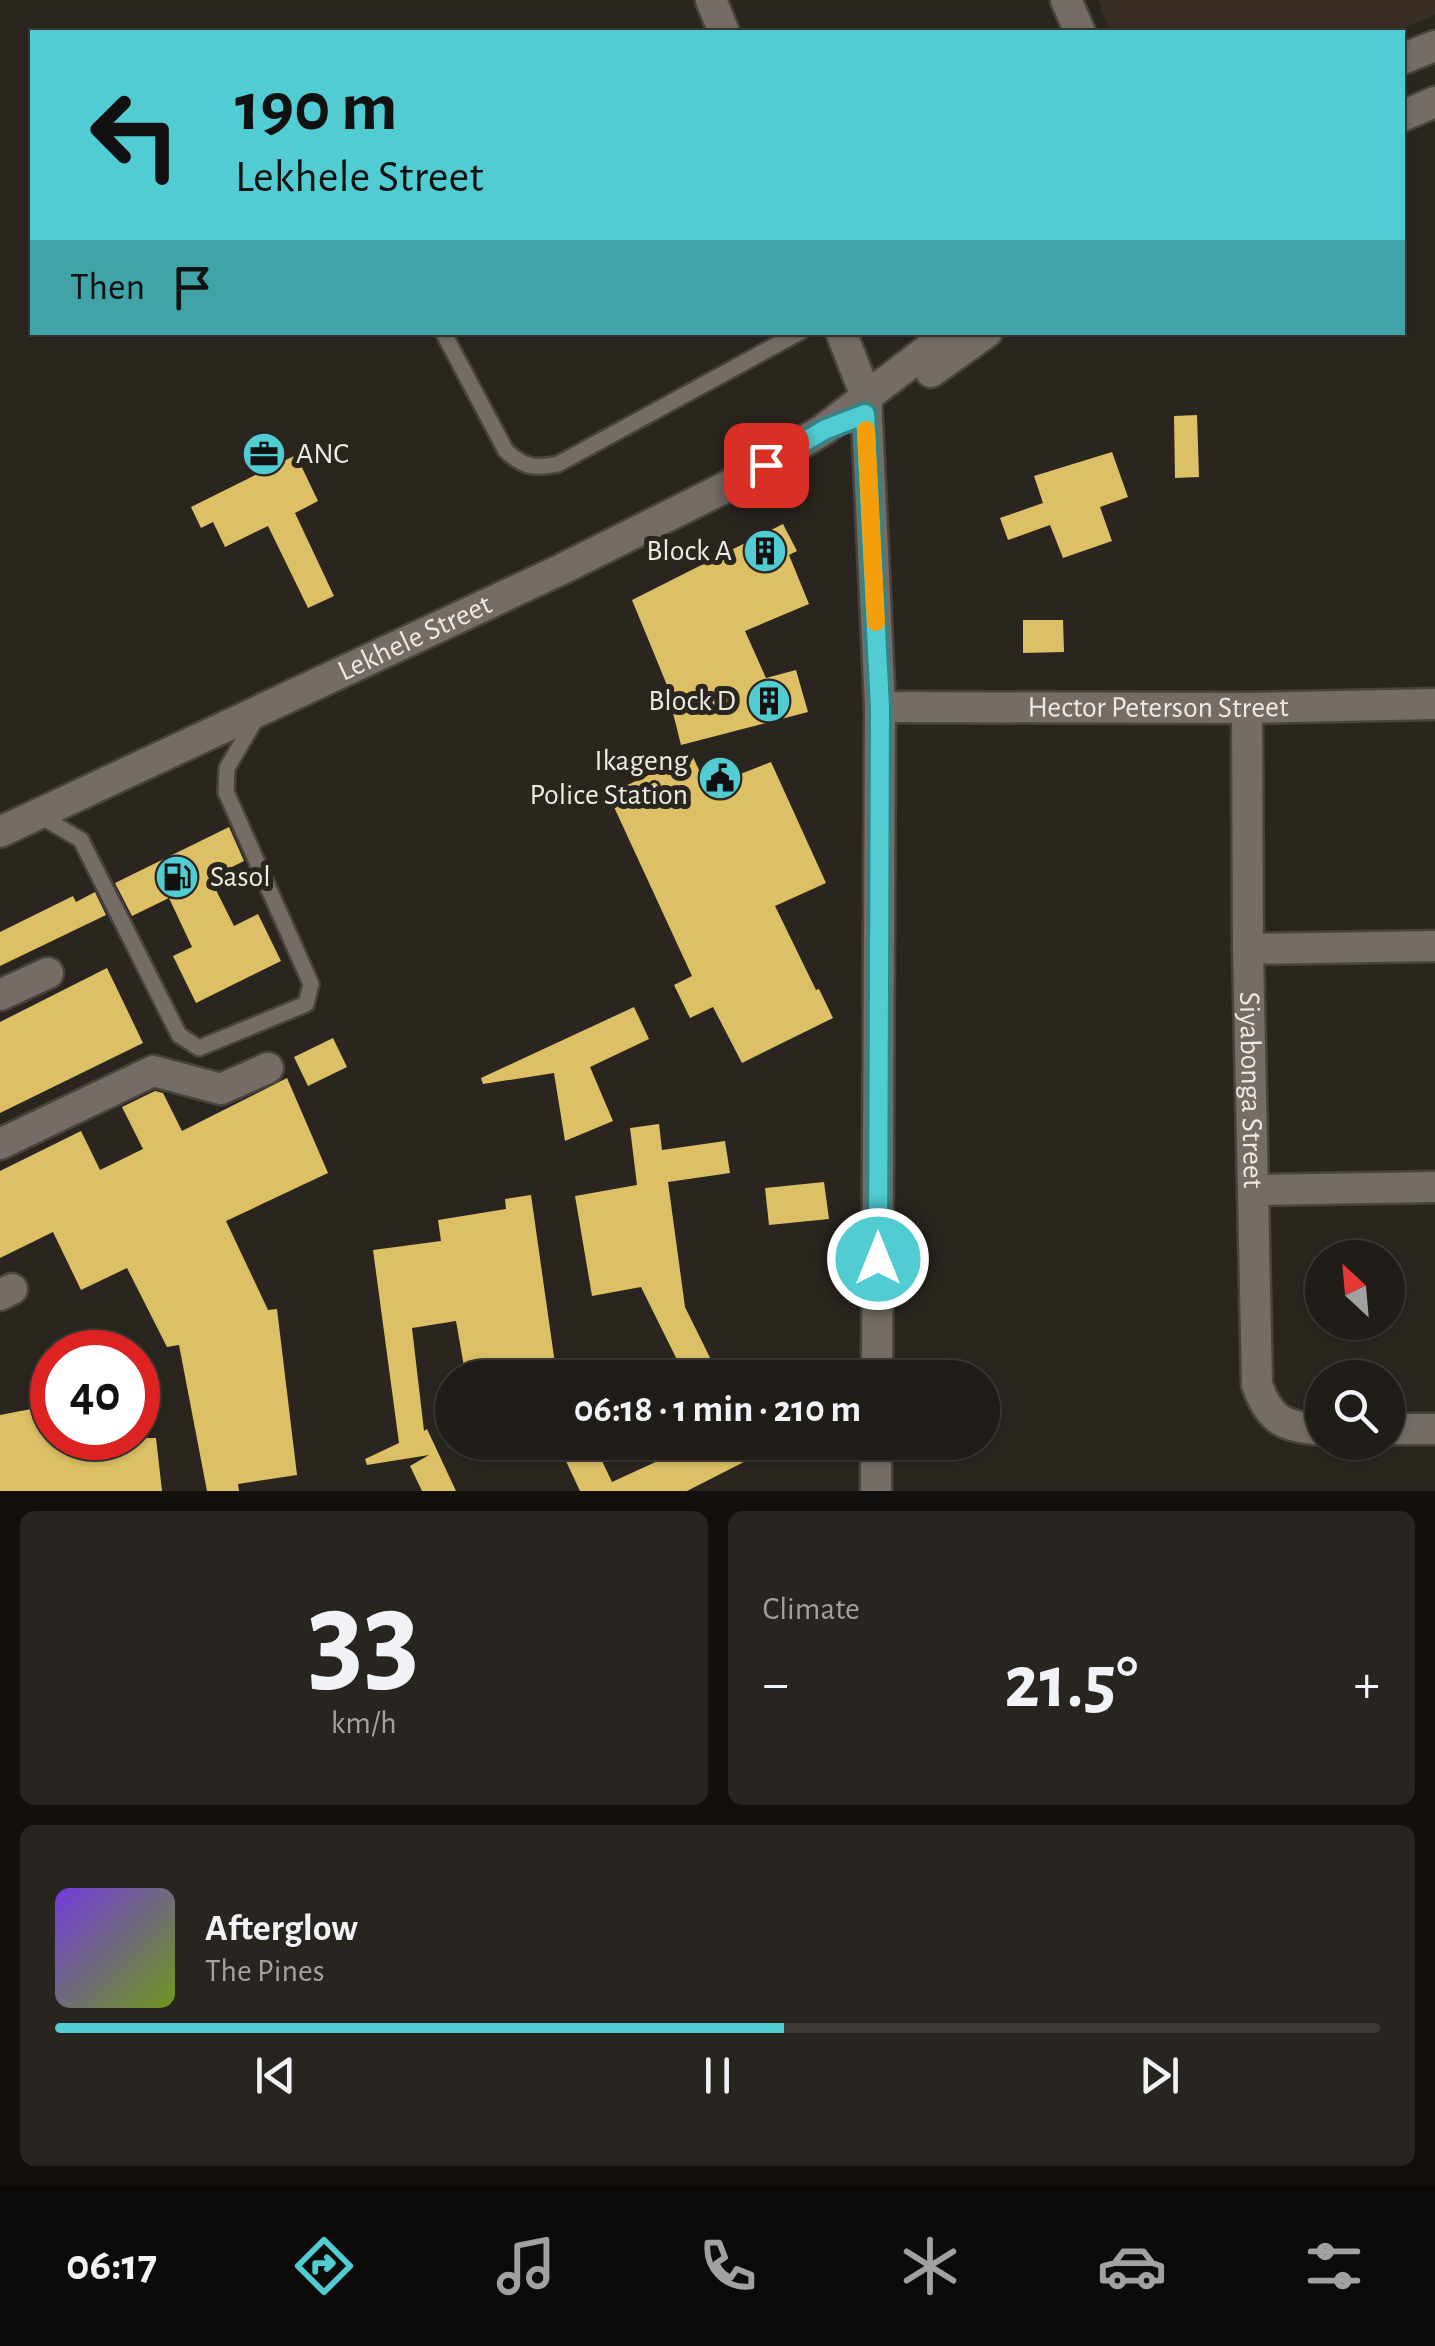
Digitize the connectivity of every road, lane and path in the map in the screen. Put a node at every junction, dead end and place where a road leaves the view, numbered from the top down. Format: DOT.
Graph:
graph roads {
  1 [pos="711,0"];
  2 [pos="723,30"];
  3 [pos="1435,46"];
  4 [pos="1405,58"];
  5 [pos="1435,102"];
  6 [pos="1405,115"];
  7 [pos="445,335"];
  8 [pos="794,335"];
  9 [pos="842,335"];
  10 [pos="947,335"];
  11 [pos="983,335"];
  12 [pos="865,405"];
  13 [pos="1435,704"];
  14 [pos="263,707"];
  15 [pos="880,707"];
  16 [pos="1247,708"];
  17 [pos="38,814"];
  18 [pos="0,832"];
  19 [pos="1435,946"];
  20 [pos="1248,949"];
  21 [pos="48,973"];
  22 [pos="0,995"];
  23 [pos="268,1068"];
  24 [pos="0,1144"];
  25 [pos="1435,1187"];
  26 [pos="1254,1190"];
  27 [pos="877,1360"];
  28 [pos="1305,1428"];
  29 [pos="1435,1429"];
  30 [pos="1405,1430"];
  31 [pos="876,1460"];
  32 [pos="876,1491"];
  1 -- 2 [label="street"];
  3 -- 4 [label="street"];
  5 -- 6 [label="street"];
  7 -- 8 [label="lane"];
  9 -- 12 [label="street"];
  10 -- 12 [label="street"];
  11 -- 12 [label="street"];
  12 -- 14 [label="street, Lekhele Street"];
  12 -- 15 [label="street"];
  13 -- 16 [label="street, Hector Peterson Street"];
  14 -- 17 [label="street, Lekhele Street"];
  14 -- 17 [label="lane"];
  15 -- 16 [label="street, Hector Peterson Street"];
  15 -- 27 [label="street"];
  16 -- 20 [label="street, Siyabonga Street"];
  17 -- 18 [label="street, Lekhele Street"];
  19 -- 20 [label="street"];
  20 -- 26 [label="street, Siyabonga Street"];
  21 -- 22 [label="street"];
  23 -- 24 [label="street"];
  25 -- 26 [label="street"];
  26 -- 28 [label="street, Siyabonga Street"];
  29 -- 30 [label="street"];
  31 -- 32 [label="street"];
}
